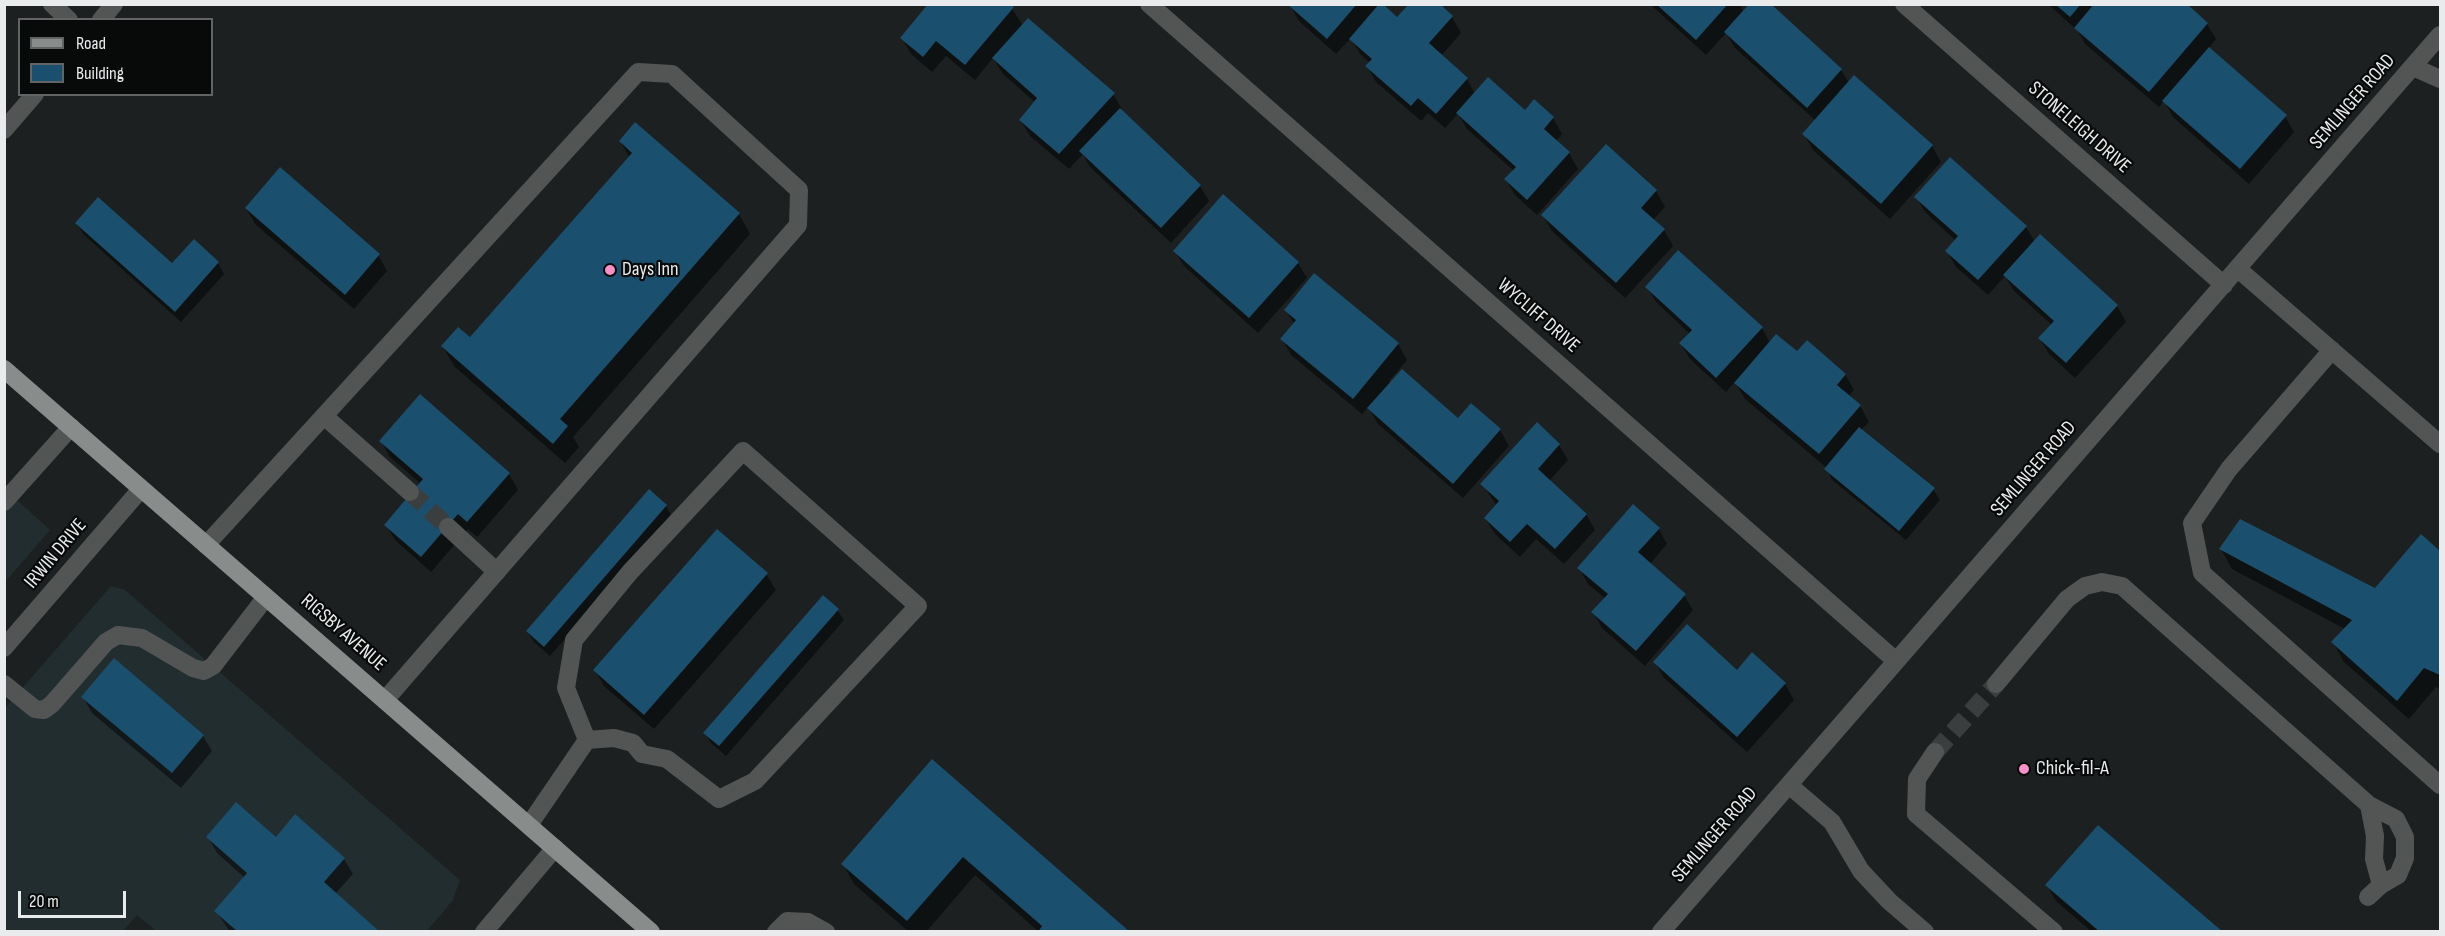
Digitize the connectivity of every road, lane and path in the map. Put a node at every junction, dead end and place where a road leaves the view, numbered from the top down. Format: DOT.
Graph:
graph roads {
  1 [pos="52,4"];
  2 [pos="114,4"];
  3 [pos="1149,4"];
  4 [pos="1904,4"];
  5 [pos="67,18"];
  6 [pos="102,18"];
  7 [pos="2440,35"];
  8 [pos="2413,67"];
  9 [pos="2440,79"];
  10 [pos="33,96"];
  11 [pos="7,121"];
  12 [pos="2238,269"];
  13 [pos="2224,285"];
  14 [pos="2332,350"];
  15 [pos="4,369"];
  16 [pos="324,416"];
  17 [pos="71,427"];
  18 [pos="2440,444"];
  19 [pos="141,489"];
  20 [pos="410,492"];
  21 [pos="4,502"];
  22 [pos="448,527"];
  23 [pos="206,545"];
  24 [pos="496,572"];
  25 [pos="266,597"];
  26 [pos="4,648"];
  27 [pos="1896,661"];
  28 [pos="4,684"];
  29 [pos="1996,684"];
  30 [pos="385,700"];
  31 [pos="587,740"];
  32 [pos="1935,752"];
  33 [pos="2440,782"];
  34 [pos="1789,785"];
  35 [pos="2369,805"];
  36 [pos="529,825"];
  37 [pos="555,848"];
  38 [pos="1665,930"];
  39 [pos="484,932"];
  40 [pos="651,932"];
  41 [pos="776,932"];
  42 [pos="826,932"];
  43 [pos="1925,932"];
  44 [pos="2054,932"];
  1 -- 5 [label="street"];
  2 -- 6 [label="street"];
  3 -- 27 [label="street, WYCLIFF DRIVE"];
  4 -- 13 [label="street, STONELEIGH DRIVE"];
  7 -- 8 [label="street, SEMLINGER ROAD"];
  8 -- 9 [label="street"];
  8 -- 12 [label="street, SEMLINGER ROAD"];
  10 -- 11 [label="street"];
  12 -- 13 [label="street, SEMLINGER ROAD"];
  12 -- 14 [label="street"];
  13 -- 27 [label="street, SEMLINGER ROAD"];
  14 -- 18 [label="street"];
  14 -- 33 [label="street"];
  15 -- 17 [label="main road, RIGSBY AVENUE"];
  16 -- 20 [label="street"];
  16 -- 23 [label="street"];
  16 -- 24 [label="street"];
  17 -- 19 [label="main road, RIGSBY AVENUE"];
  17 -- 21 [label="street"];
  19 -- 23 [label="main road, RIGSBY AVENUE"];
  19 -- 26 [label="street, IRWIN DRIVE"];
  22 -- 24 [label="street"];
  23 -- 25 [label="main road, RIGSBY AVENUE"];
  24 -- 30 [label="street"];
  25 -- 28 [label="street"];
  25 -- 30 [label="main road, RIGSBY AVENUE"];
  27 -- 34 [label="street, SEMLINGER ROAD"];
  29 -- 35 [label="street"];
  30 -- 36 [label="main road, RIGSBY AVENUE"];
  31 -- 31 [label="street"];
  31 -- 36 [label="street"];
  32 -- 44 [label="street"];
  34 -- 38 [label="street, SEMLINGER ROAD"];
  34 -- 43 [label="street"];
  35 -- 35 [label="street"];
  36 -- 37 [label="main road, RIGSBY AVENUE"];
  37 -- 39 [label="street"];
  37 -- 40 [label="main road, RIGSBY AVENUE"];
  41 -- 42 [label="street"];
}
